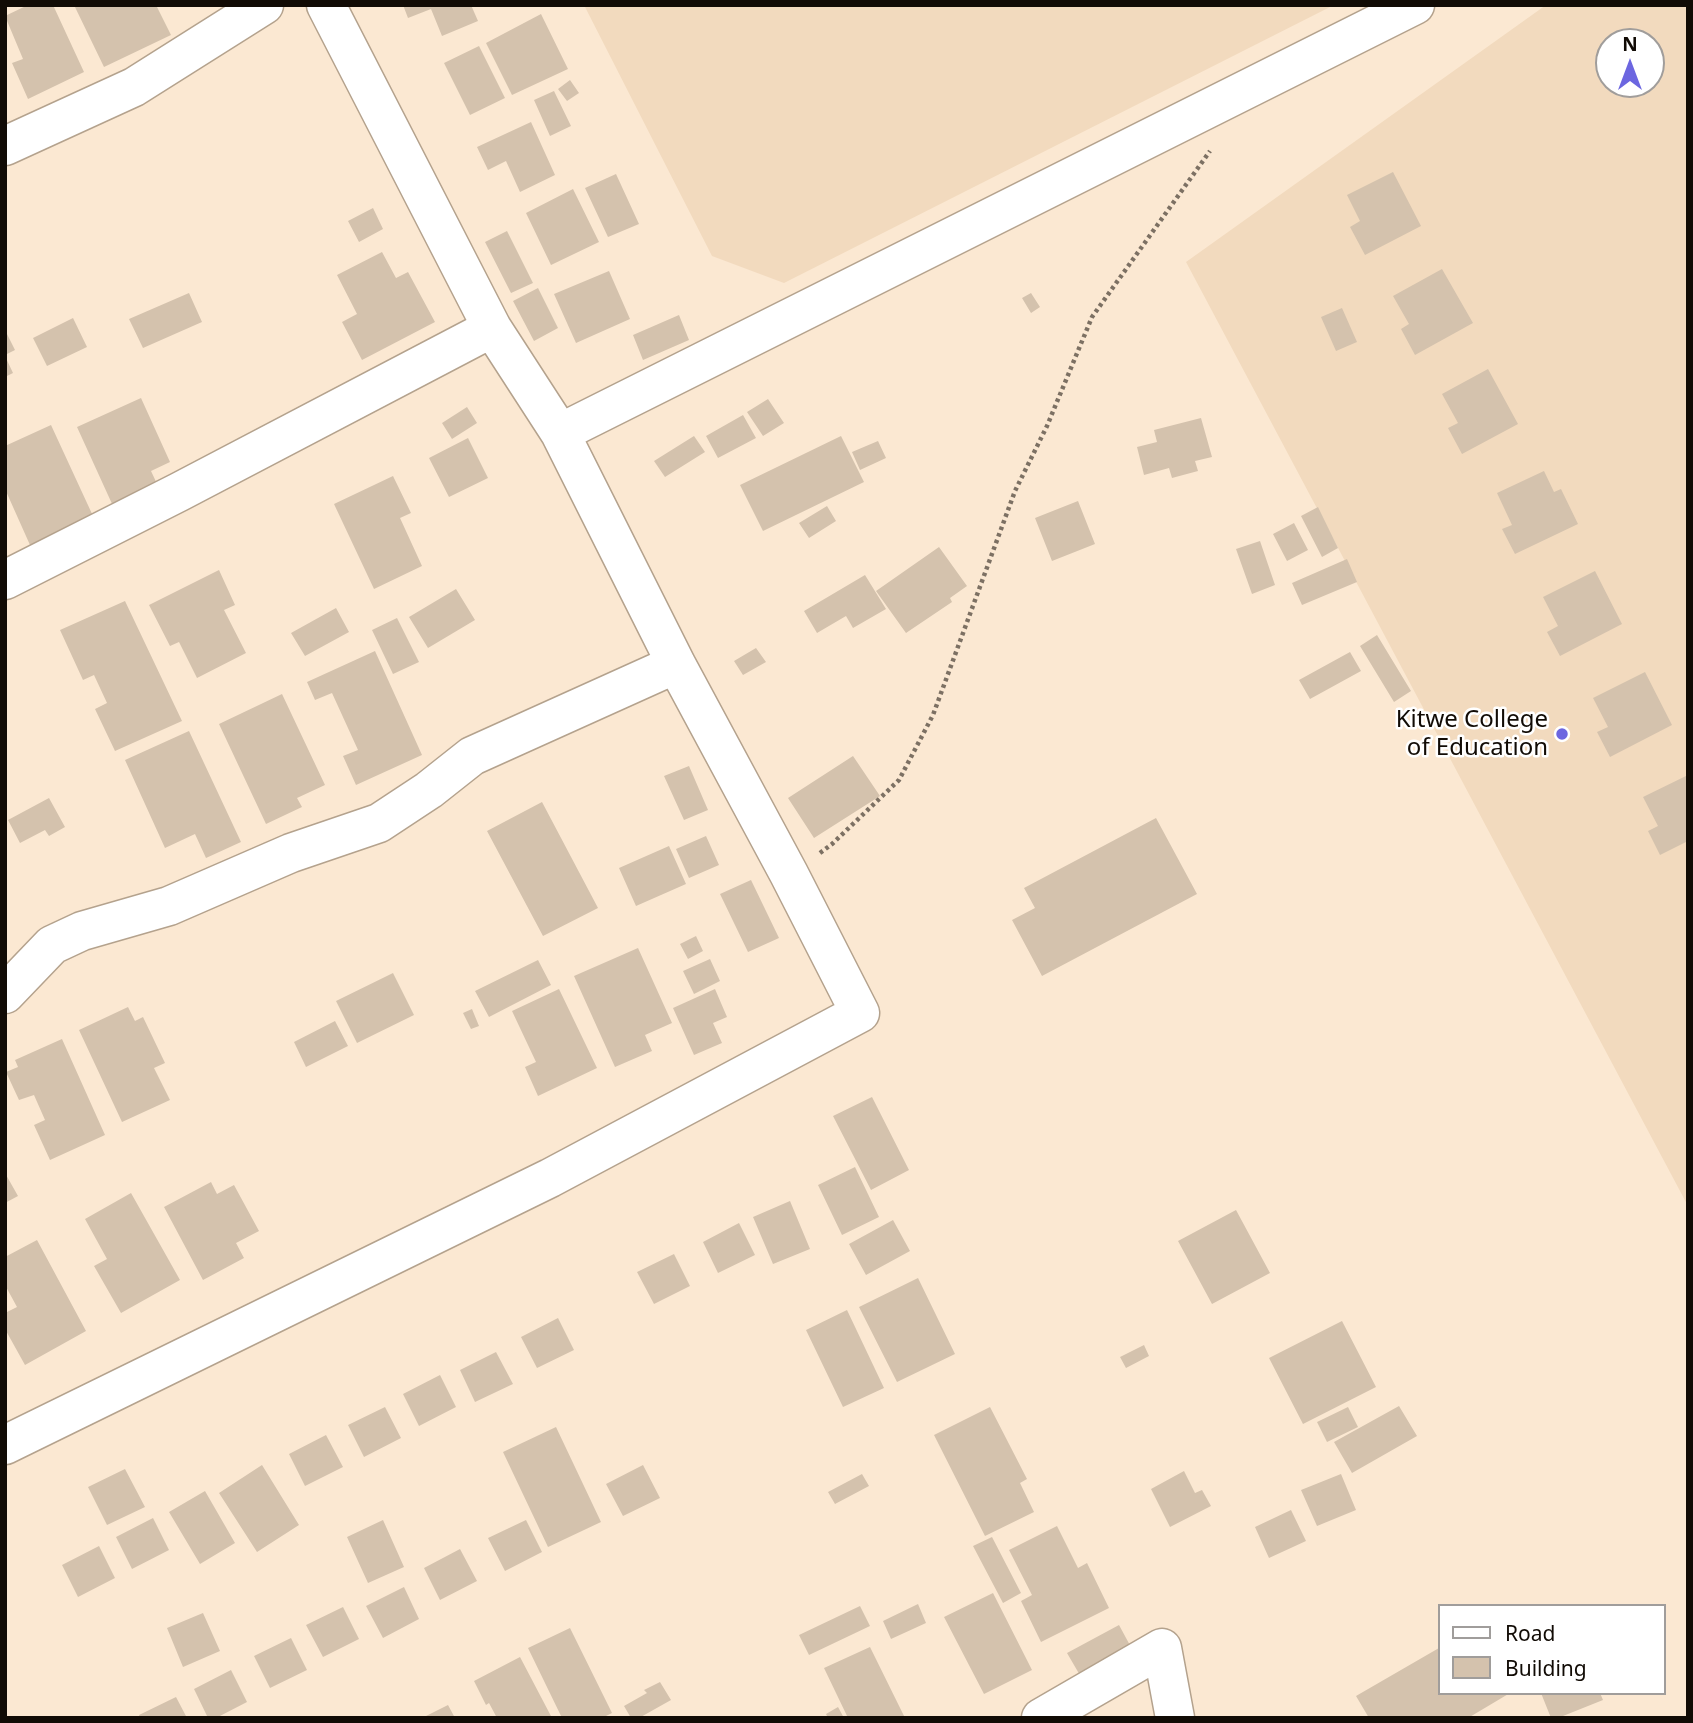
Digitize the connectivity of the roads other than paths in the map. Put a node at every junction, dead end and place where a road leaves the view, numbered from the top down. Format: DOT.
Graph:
graph roads {
  1 [pos="264,5"];
  2 [pos="326,5"];
  3 [pos="1415,5"];
  4 [pos="5,146"];
  5 [pos="492,328"];
  6 [pos="561,433"];
  7 [pos="5,580"];
  8 [pos="676,664"];
  9 [pos="5,994"];
  10 [pos="5,1445"];
  11 [pos="1041,1718"];
  12 [pos="1175,1718"];
  1 -- 4 [label="street"];
  2 -- 5 [label="street"];
  3 -- 6 [label="street"];
  5 -- 6 [label="street"];
  5 -- 7 [label="street"];
  6 -- 8 [label="street"];
  8 -- 9 [label="street"];
  8 -- 10 [label="street"];
  11 -- 12 [label="street"];
}
